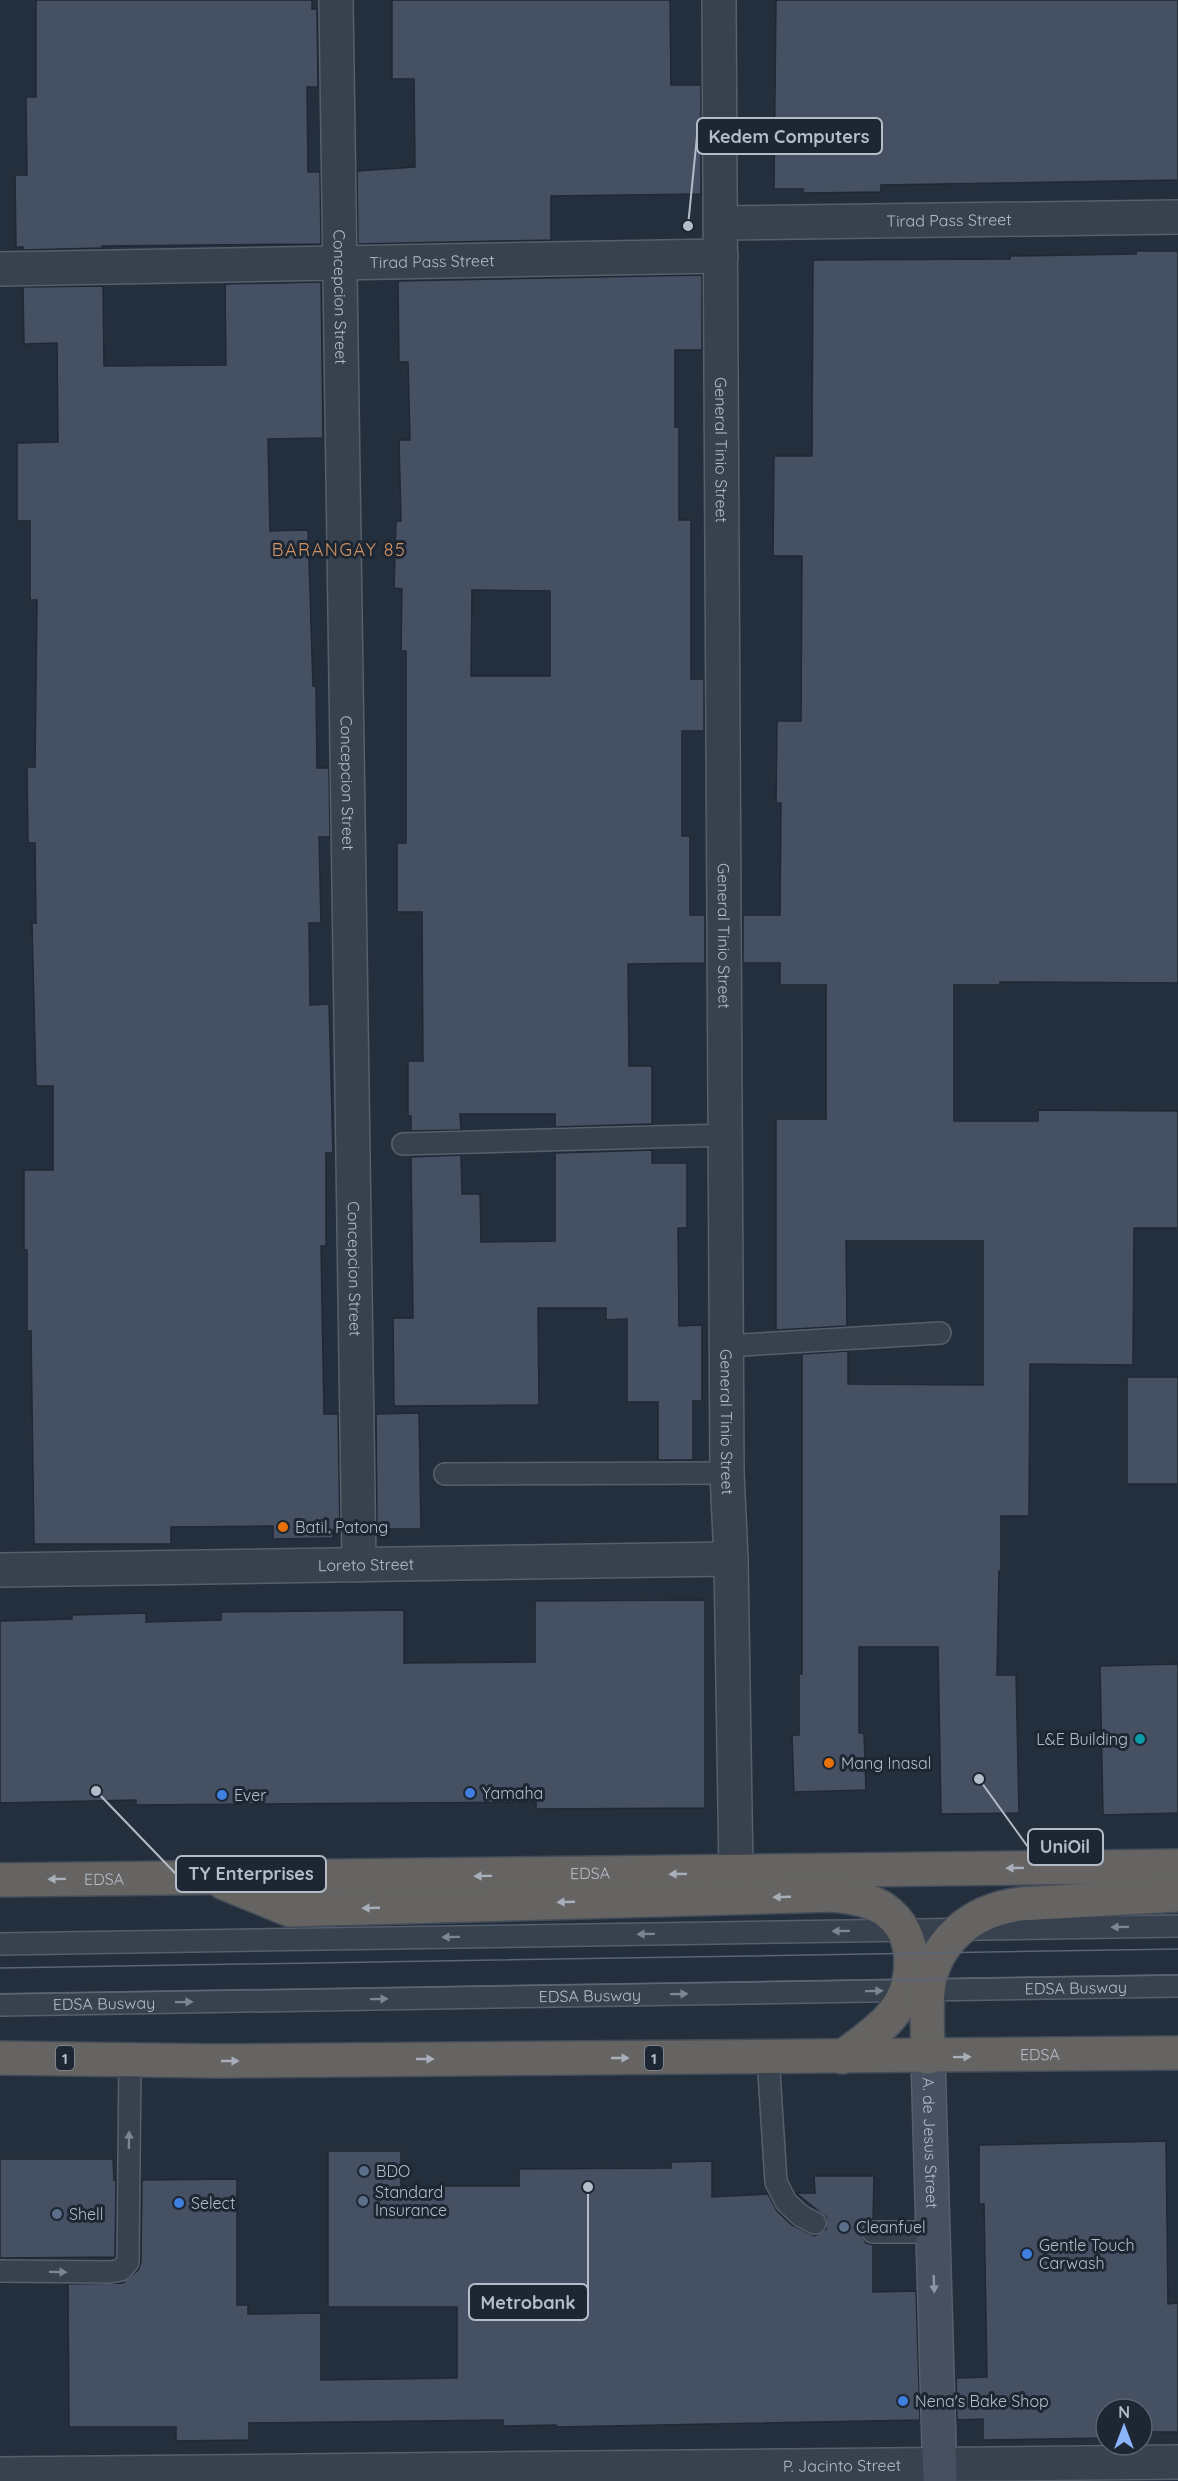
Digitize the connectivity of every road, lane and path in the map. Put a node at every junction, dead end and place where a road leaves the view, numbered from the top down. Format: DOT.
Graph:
graph roads {
  1 [pos="336,0"];
  2 [pos="719,0"];
  3 [pos="1178,217"];
  4 [pos="721,223"];
  5 [pos="721,256"];
  6 [pos="340,263"];
  7 [pos="0,269"];
  8 [pos="726,1135"];
  9 [pos="403,1144"];
  10 [pos="940,1333"];
  11 [pos="726,1346"];
  12 [pos="727,1473"];
  13 [pos="445,1474"];
  14 [pos="731,1559"];
  15 [pos="359,1565"];
  16 [pos="0,1570"];
  17 [pos="1178,1866"];
  18 [pos="736,1873"];
  19 [pos="209,1877"];
  20 [pos="0,1880"];
  21 [pos="1178,1895"];
  22 [pos="1178,1926"];
  23 [pos="904,1930"];
  24 [pos="958,1930"];
  25 [pos="0,1944"];
  26 [pos="1178,1986"];
  27 [pos="917,1991"];
  28 [pos="0,2005"];
  29 [pos="1178,2053"];
  30 [pos="768,2057"];
  31 [pos="842,2057"];
  32 [pos="928,2057"];
  33 [pos="0,2058"];
  34 [pos="130,2059"];
  35 [pos="815,2223"];
  36 [pos="873,2232"];
  37 [pos="933,2232"];
  38 [pos="0,2271"];
  39 [pos="1178,2462"];
  40 [pos="939,2473"];
  41 [pos="0,2474"];
  1 -- 6 [label="street, Concepcion Street"];
  2 -- 4 [label="street, General Tinio Street"];
  3 -- 4 [label="street, Tirad Pass Street"];
  4 -- 5 [label="street, General Tinio Street"];
  5 -- 6 [label="street, Tirad Pass Street"];
  5 -- 8 [label="street, General Tinio Street"];
  6 -- 7 [label="street, Tirad Pass Street"];
  6 -- 15 [label="street, Concepcion Street"];
  8 -- 9 [label="lane"];
  8 -- 11 [label="street, General Tinio Street"];
  10 -- 11 [label="lane"];
  11 -- 12 [label="street, General Tinio Street"];
  12 -- 13 [label="lane"];
  12 -- 14 [label="street, General Tinio Street"];
  14 -- 15 [label="street, Loreto Street"];
  14 -- 18 [label="street, General Tinio Street"];
  15 -- 16 [label="street, Loreto Street"];
  17 -- 18 [label="highway, EDSA, one-way"];
  18 -- 19 [label="highway, EDSA, one-way"];
  19 -- 20 [label="highway, EDSA, one-way"];
  23 -- 19 [label="highway, one-way"];
  21 -- 24 [label="highway"];
  22 -- 24 [label="lane, one-way"];
  23 -- 24 [label="lane"];
  23 -- 25 [label="lane, one-way"];
  23 -- 27 [label="highway"];
  24 -- 27 [label="highway"];
  26 -- 27 [label="lane, EDSA Busway"];
  28 -- 27 [label="lane, EDSA Busway, one-way"];
  27 -- 31 [label="highway"];
  27 -- 32 [label="highway"];
  32 -- 29 [label="highway, EDSA / 1, one-way"];
  30 -- 31 [label="highway, EDSA / 1"];
  34 -- 30 [label="highway, EDSA / 1, one-way"];
  30 -- 35 [label="lane"];
  31 -- 32 [label="highway, EDSA / 1"];
  32 -- 37 [label="main road, A. de Jesus Street"];
  33 -- 34 [label="highway, EDSA / 1"];
  38 -- 34 [label="lane, one-way"];
  36 -- 37 [label="lane"];
  37 -- 40 [label="main road, A. de Jesus Street, one-way"];
  39 -- 40 [label="street, P. Jacinto Street"];
  40 -- 41 [label="street, P. Jacinto Street"];
}
